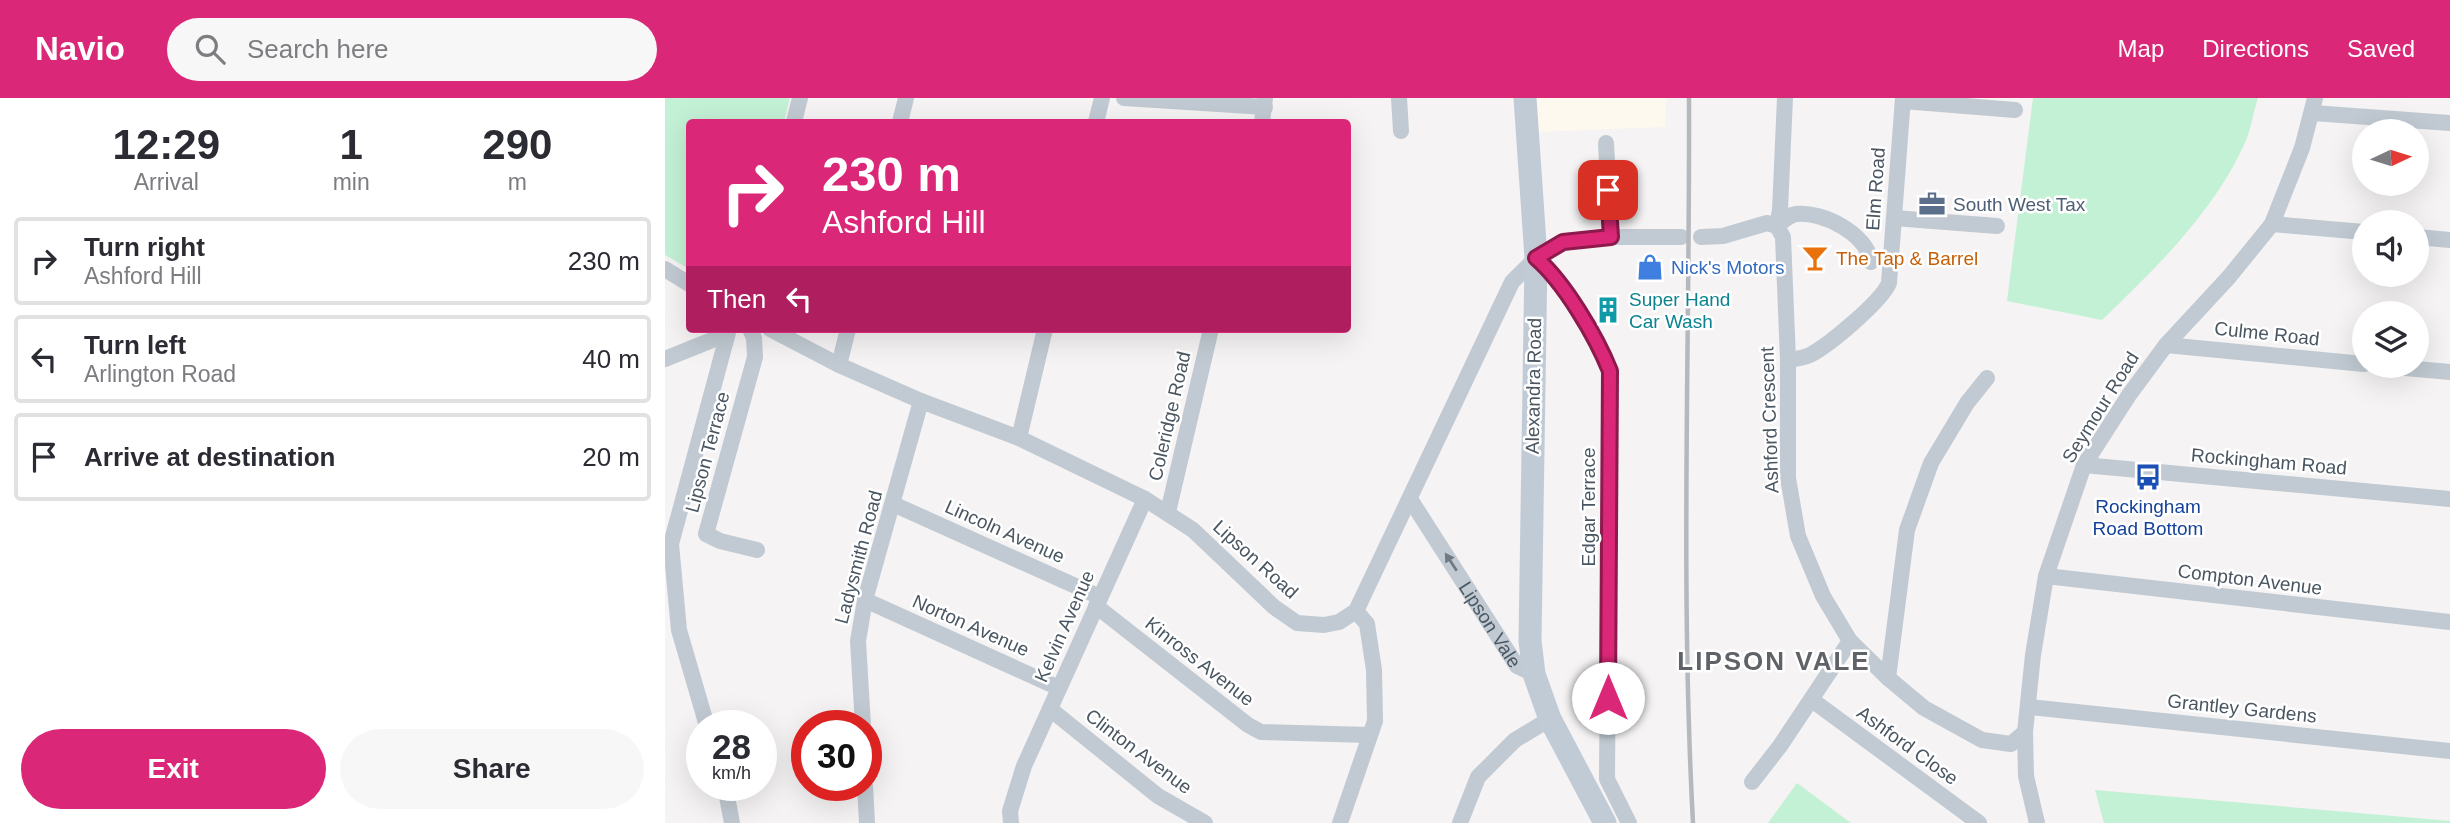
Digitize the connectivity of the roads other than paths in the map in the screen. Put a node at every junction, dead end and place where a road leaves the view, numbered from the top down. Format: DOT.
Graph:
graph roads {
  1 [pos="800,98"];
  2 [pos="906,98"];
  3 [pos="1102,98"];
  4 [pos="1124,98"];
  5 [pos="1399,98"];
  6 [pos="1525,98"];
  7 [pos="1784,98"];
  8 [pos="1903,99"];
  9 [pos="2314,105"];
  10 [pos="1264,109"];
  11 [pos="2015,110"];
  12 [pos="795,119"];
  13 [pos="901,119"];
  14 [pos="1097,119"];
  15 [pos="2450,123"];
  16 [pos="1401,131"];
  17 [pos="1606,143"];
  18 [pos="1894,218"];
  19 [pos="2272,224"];
  20 [pos="1777,226"];
  21 [pos="1997,226"];
  22 [pos="2352,231"];
  23 [pos="1611,237"];
  24 [pos="1681,237"];
  25 [pos="1701,237"];
  26 [pos="2429,238"];
  27 [pos="2450,240"];
  28 [pos="1536,258"];
  29 [pos="1871,262"];
  30 [pos="665,269"];
  31 [pos="686,282"];
  32 [pos="726,333"];
  33 [pos="728,333"];
  34 [pos="752,333"];
  35 [pos="778,333"];
  36 [pos="847,333"];
  37 [pos="1044,333"];
  38 [pos="1211,333"];
  39 [pos="2166,345"];
  40 [pos="665,359"];
  41 [pos="1788,360"];
  42 [pos="2352,363"];
  43 [pos="839,365"];
  44 [pos="2429,370"];
  45 [pos="2450,372"];
  46 [pos="1987,378"];
  47 [pos="921,401"];
  48 [pos="1019,438"];
  49 [pos="2084,465"];
  50 [pos="1145,499"];
  51 [pos="1410,499"];
  52 [pos="2450,499"];
  53 [pos="893,504"];
  54 [pos="1168,512"];
  55 [pos="668,542"];
  56 [pos="757,550"];
  57 [pos="2046,576"];
  58 [pos="865,600"];
  59 [pos="1098,601"];
  60 [pos="1356,611"];
  61 [pos="2450,622"];
  62 [pos="672,633"];
  63 [pos="1850,640"];
  64 [pos="1534,674"];
  65 [pos="1888,678"];
  66 [pos="1059,688"];
  67 [pos="1812,700"];
  68 [pos="2029,706"];
  69 [pos="1050,709"];
  70 [pos="701,710"];
  71 [pos="862,710"];
  72 [pos="1551,719"];
  73 [pos="2025,732"];
  74 [pos="1370,735"];
  75 [pos="2450,751"];
  76 [pos="1752,782"];
  77 [pos="1598,785"];
  78 [pos="728,801"];
  79 [pos="865,801"];
  80 [pos="732,823"];
  81 [pos="866,823"];
  82 [pos="1011,823"];
  83 [pos="1205,823"];
  84 [pos="1340,823"];
  85 [pos="1460,823"];
  86 [pos="1605,823"];
  87 [pos="1629,823"];
  88 [pos="1979,823"];
  89 [pos="2037,823"];
  1 -- 12 [label="street"];
  2 -- 13 [label="street"];
  3 -- 14 [label="street"];
  4 -- 10 [label="street"];
  5 -- 16 [label="street"];
  6 -- 28 [label="main road, Alexandra Road"];
  7 -- 20 [label="street, Ashford Crescent"];
  8 -- 11 [label="street"];
  8 -- 18 [label="street, Elm Road"];
  9 -- 15 [label="street"];
  9 -- 19 [label="street, Seymour Road"];
  17 -- 23 [label="street"];
  18 -- 21 [label="street"];
  18 -- 41 [label="street, Elm Road"];
  19 -- 22 [label="street"];
  19 -- 39 [label="street, Seymour Road"];
  20 -- 25 [label="street"];
  20 -- 29 [label="street"];
  20 -- 41 [label="street, Ashford Crescent"];
  23 -- 24 [label="street"];
  23 -- 28 [label="street"];
  26 -- 27 [label="street"];
  28 -- 51 [label="street"];
  28 -- 64 [label="main road, Alexandra Road"];
  28 -- 77 [label="street, Edgar Terrace"];
  30 -- 31 [label="street"];
  32 -- 40 [label="street"];
  33 -- 55 [label="street"];
  34 -- 56 [label="street, Lipson Terrace"];
  35 -- 43 [label="street, Lipson Road"];
  36 -- 43 [label="street"];
  37 -- 48 [label="street"];
  38 -- 54 [label="street, Coleridge Road"];
  39 -- 42 [label="street, Culme Road"];
  39 -- 49 [label="street, Seymour Road"];
  41 -- 63 [label="street, Ashford Crescent"];
  43 -- 47 [label="street, Lipson Road"];
  44 -- 45 [label="street"];
  46 -- 65 [label="street"];
  47 -- 48 [label="street, Lipson Road"];
  47 -- 53 [label="street, Ladysmith Road"];
  48 -- 50 [label="street, Lipson Road"];
  49 -- 52 [label="street, Rockingham Road"];
  49 -- 57 [label="street, Seymour Road"];
  50 -- 54 [label="street, Lipson Road"];
  50 -- 59 [label="street, Kelvin Avenue"];
  51 -- 60 [label="street"];
  64 -- 51 [label="street, Lipson Vale, one-way"];
  53 -- 58 [label="street, Ladysmith Road"];
  53 -- 59 [label="street, Lincoln Avenue"];
  54 -- 60 [label="street, Lipson Road"];
  55 -- 62 [label="street"];
  57 -- 61 [label="street, Compton Avenue"];
  57 -- 68 [label="street, Seymour Road"];
  58 -- 66 [label="street, Norton Avenue"];
  58 -- 71 [label="street, Ladysmith Road"];
  59 -- 66 [label="street, Kelvin Avenue"];
  59 -- 74 [label="street, Kinross Avenue"];
  60 -- 74 [label="street"];
  62 -- 70 [label="street"];
  63 -- 65 [label="street, Ashford Crescent"];
  63 -- 67 [label="street"];
  64 -- 72 [label="main road, Lipson Vale"];
  65 -- 73 [label="street, Ashford Crescent"];
  66 -- 69 [label="street, Kelvin Avenue"];
  67 -- 76 [label="street"];
  67 -- 88 [label="street, Ashford Close"];
  68 -- 73 [label="street, Seymour Road"];
  68 -- 75 [label="street, Grantley Gardens"];
  69 -- 82 [label="street, Kelvin Avenue"];
  69 -- 83 [label="street, Clinton Avenue"];
  72 -- 77 [label="main road, Lipson Vale"];
  72 -- 85 [label="street"];
  73 -- 89 [label="street, Seymour Road"];
  74 -- 84 [label="street"];
  77 -- 86 [label="main road, Lipson Vale"];
  77 -- 87 [label="street, Edgar Terrace"];
  78 -- 80 [label="street"];
  79 -- 81 [label="street"];
}
